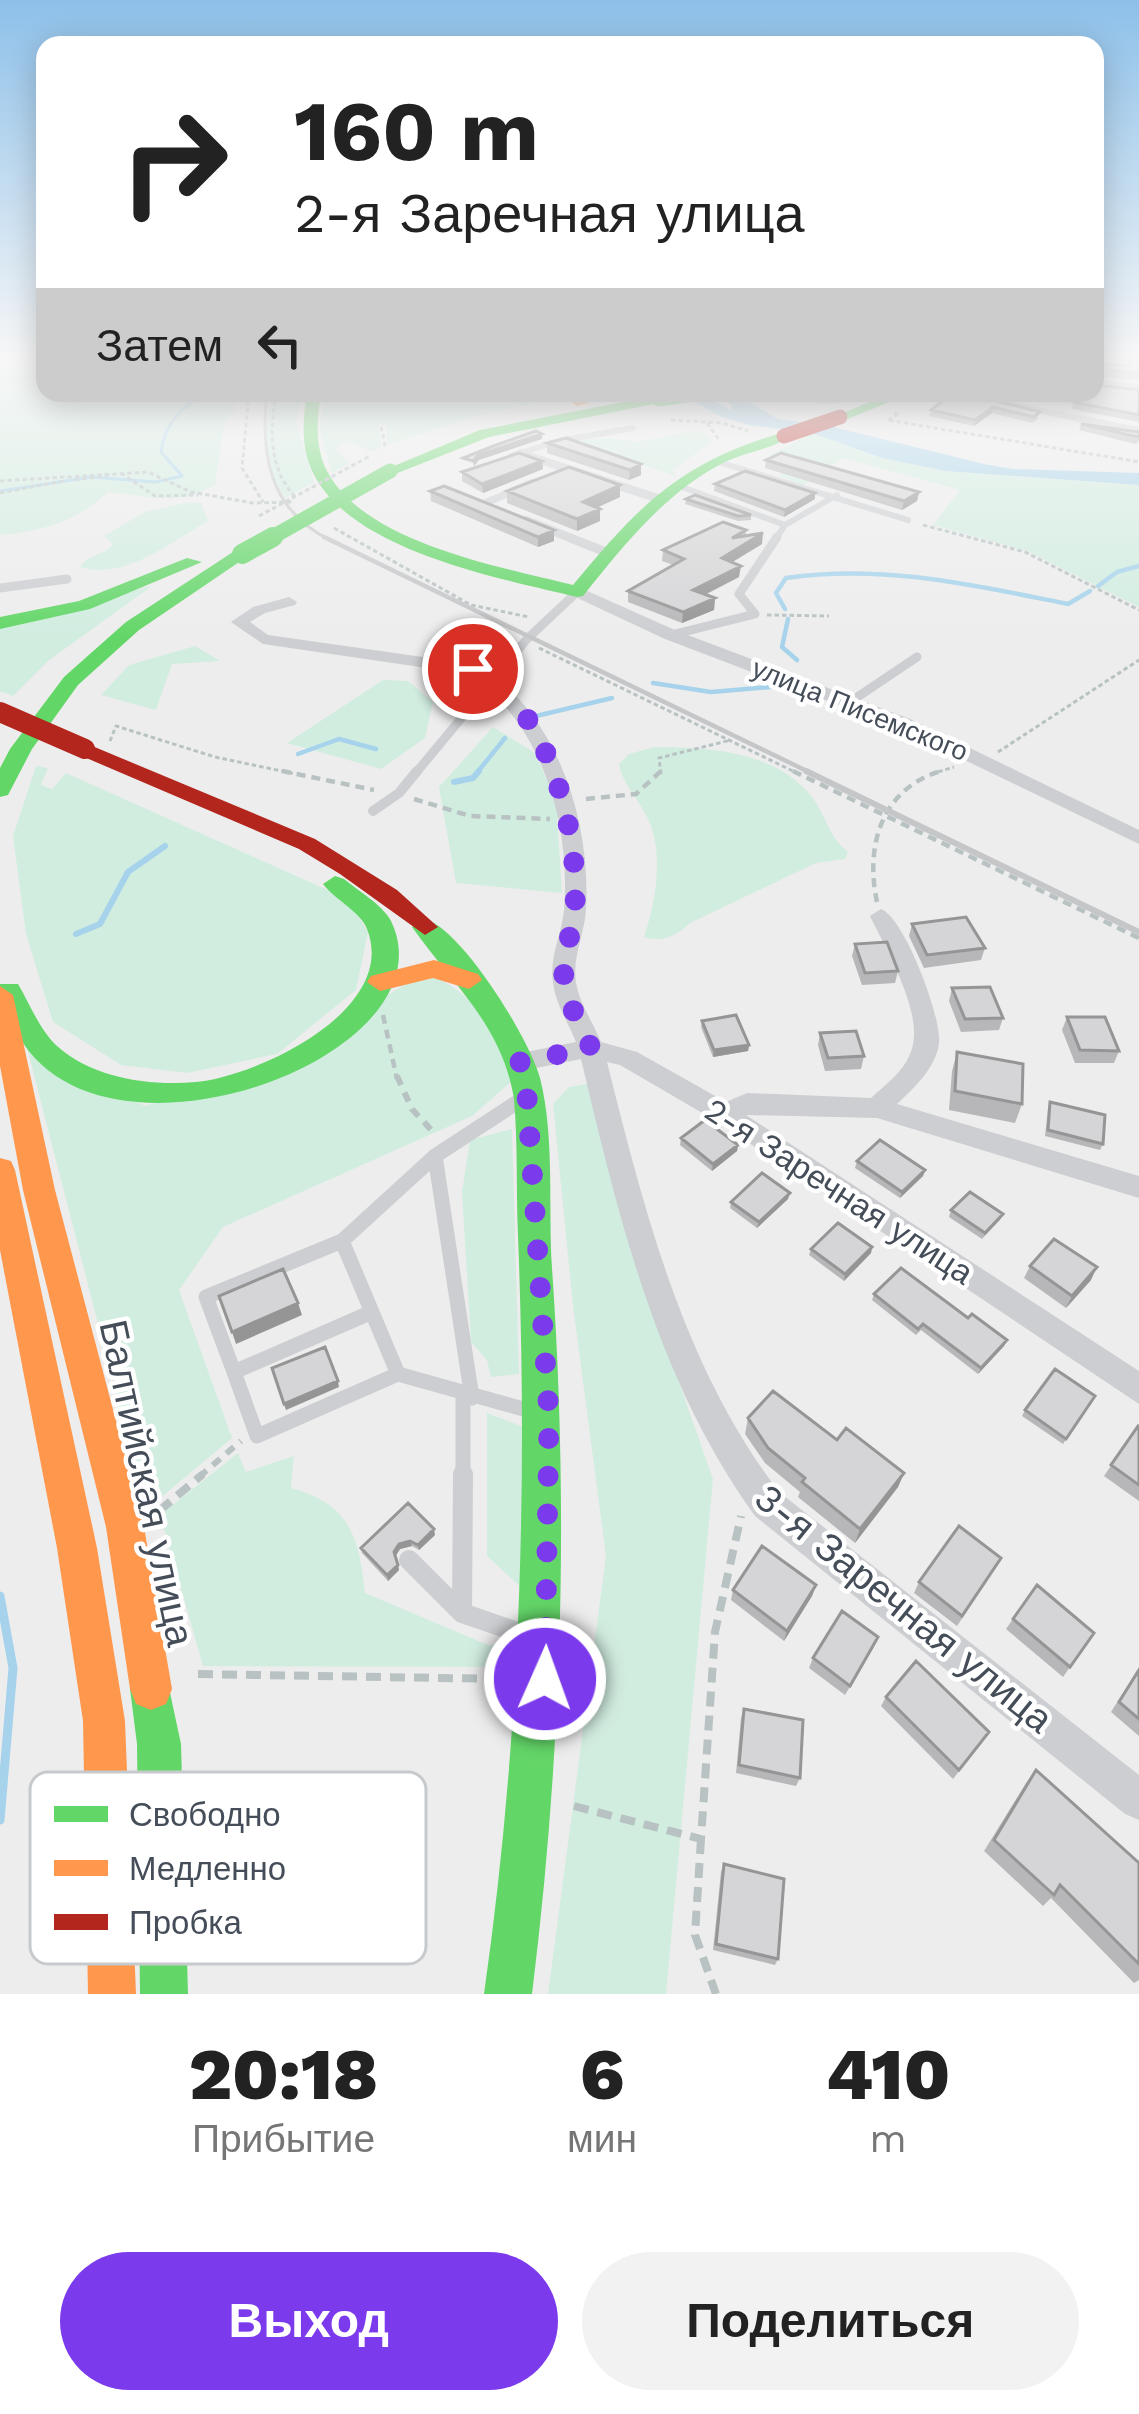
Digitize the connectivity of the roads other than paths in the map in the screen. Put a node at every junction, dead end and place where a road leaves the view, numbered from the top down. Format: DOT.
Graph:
graph roads {
  1 [pos="313,452"];
  2 [pos="401,452"];
  3 [pos="409,452"];
  4 [pos="524,452"];
  5 [pos="737,452"];
  6 [pos="520,453"];
  7 [pos="381,459"];
  8 [pos="500,460"];
  9 [pos="715,461"];
  10 [pos="566,470"];
  11 [pos="671,493"];
  12 [pos="837,495"];
  13 [pos="908,520"];
  14 [pos="784,525"];
  15 [pos="234,542"];
  16 [pos="608,553"];
  17 [pos="67,579"];
  18 [pos="0,588"];
  19 [pos="577,592"];
  20 [pos="290,602"];
  21 [pos="0,623"];
  22 [pos="671,635"];
  23 [pos="917,657"];
  24 [pos="496,680"];
  25 [pos="850,702"];
  26 [pos="0,712"];
  27 [pos="0,732"];
  28 [pos="90,752"];
  29 [pos="0,790"];
  30 [pos="373,811"];
  31 [pos="1139,838"];
  32 [pos="881,916"];
  33 [pos="0,975"];
  34 [pos="469,980"];
  35 [pos="379,984"];
  36 [pos="0,995"];
  37 [pos="591,1048"];
  38 [pos="520,1062"];
  39 [pos="527,1096"];
  40 [pos="877,1108"];
  41 [pos="725,1114"];
  42 [pos="436,1156"];
  43 [pos="0,1170"];
  44 [pos="1139,1187"];
  45 [pos="342,1241"];
  46 [pos="372,1312"];
  47 [pos="234,1372"];
  48 [pos="398,1374"];
  49 [pos="1139,1389"];
  50 [pos="467,1397"];
  51 [pos="549,1415"];
  52 [pos="409,1560"];
  53 [pos="463,1613"];
  54 [pos="546,1641"];
  55 [pos="105,1772"];
  56 [pos="160,1772"];
  57 [pos="1139,1800"];
  58 [pos="111,1964"];
  59 [pos="163,1964"];
  60 [pos="112,1994"];
  61 [pos="164,1994"];
  62 [pos="508,1994"];
  1 -- 19 [label="main road"];
  2 -- 7 [label="main road"];
  3 -- 7 [label="main road"];
  4 -- 6 [label="lane"];
  5 -- 9 [label="main road, bridge"];
  6 -- 8 [label="lane"];
  6 -- 10 [label="street"];
  7 -- 15 [label="main road, bridge"];
  9 -- 11 [label="main road"];
  9 -- 12 [label="lane"];
  10 -- 11 [label="street"];
  10 -- 16 [label="street"];
  11 -- 14 [label="lane"];
  11 -- 16 [label="main road"];
  12 -- 13 [label="lane"];
  12 -- 14 [label="lane"];
  14 -- 22 [label="lane"];
  15 -- 21 [label="main road"];
  15 -- 27 [label="main road"];
  15 -- 29 [label="main road"];
  16 -- 19 [label="main road"];
  17 -- 18 [label="lane"];
  19 -- 22 [label="street, улица Писемского"];
  19 -- 24 [label="lane"];
  20 -- 24 [label="street"];
  22 -- 25 [label="street, улица Писемского"];
  23 -- 25 [label="lane"];
  24 -- 30 [label="lane"];
  24 -- 37 [label="street, 3-я Заречная улица"];
  25 -- 31 [label="street, улица Писемского"];
  26 -- 28 [label="main road, bridge"];
  27 -- 28 [label="main road"];
  28 -- 34 [label="main road"];
  28 -- 35 [label="main road"];
  32 -- 40 [label="street"];
  33 -- 35 [label="main road"];
  34 -- 35 [label="main road"];
  34 -- 38 [label="main road"];
  36 -- 56 [label="main road, Балтийская улица"];
  37 -- 38 [label="street"];
  37 -- 41 [label="street, 2-я Заречная улица"];
  37 -- 57 [label="street, 3-я Заречная улица"];
  38 -- 39 [label="main road"];
  39 -- 42 [label="lane"];
  39 -- 51 [label="main road"];
  40 -- 41 [label="street"];
  40 -- 44 [label="street"];
  41 -- 49 [label="street, 2-я Заречная улица"];
  42 -- 45 [label="lane"];
  42 -- 50 [label="lane"];
  43 -- 55 [label="main road"];
  45 -- 46 [label="lane"];
  45 -- 47 [label="lane"];
  46 -- 47 [label="lane"];
  46 -- 48 [label="lane"];
  47 -- 48 [label="lane"];
  48 -- 50 [label="lane"];
  50 -- 51 [label="lane"];
  50 -- 53 [label="lane"];
  51 -- 54 [label="main road"];
  52 -- 53 [label="lane"];
  53 -- 54 [label="lane"];
  54 -- 62 [label="main road"];
  58 -- 60 [label="main road"];
  59 -- 61 [label="main road, Балтийская улица"];
}
